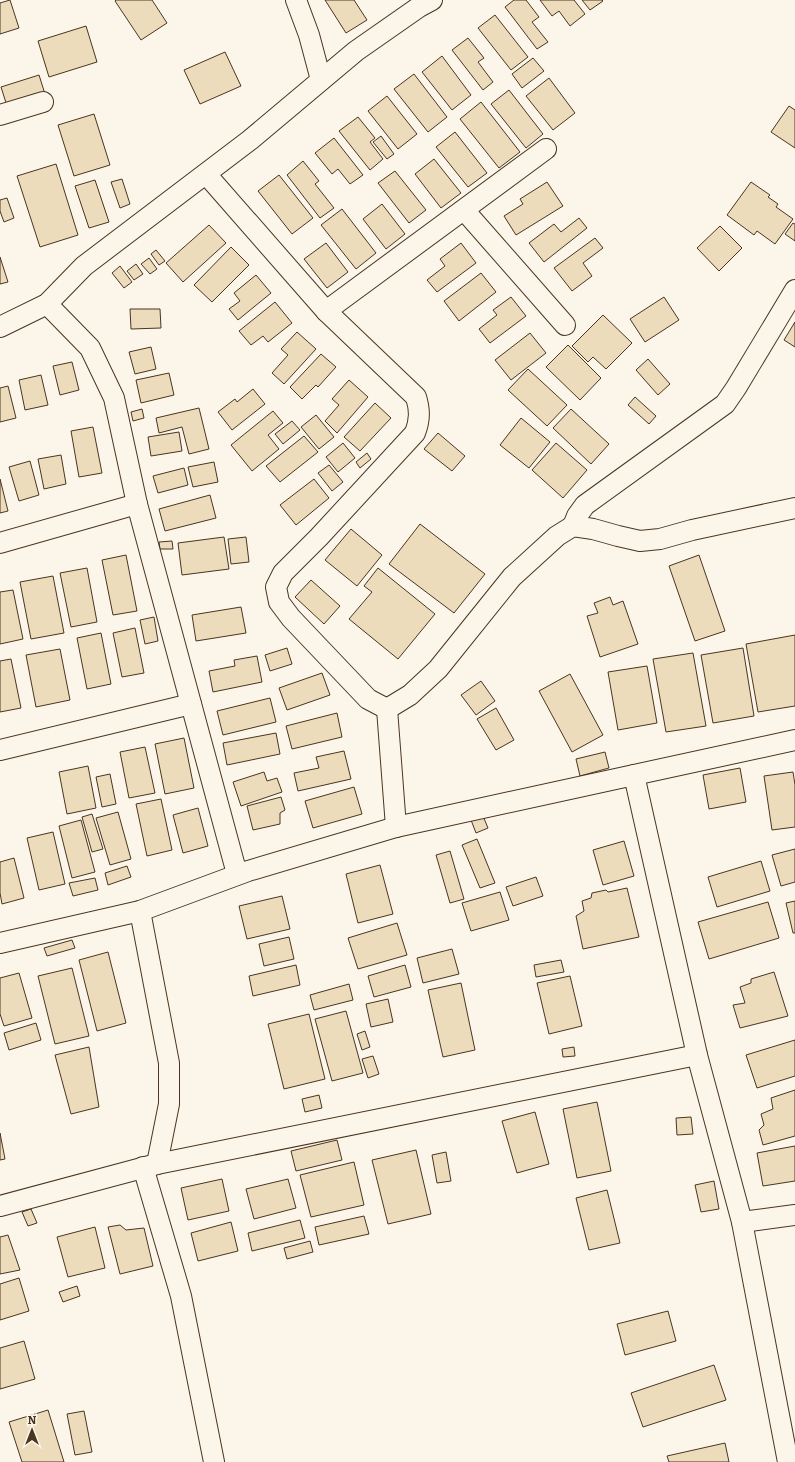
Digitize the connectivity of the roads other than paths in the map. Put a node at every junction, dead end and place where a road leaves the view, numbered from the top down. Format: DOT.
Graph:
graph roads {
  1 [pos="296,0"];
  2 [pos="432,0"];
  3 [pos="321,80"];
  4 [pos="43,102"];
  5 [pos="0,115"];
  6 [pos="546,149"];
  7 [pos="206,174"];
  8 [pos="464,210"];
  9 [pos="795,290"];
  10 [pos="47,304"];
  11 [pos="326,312"];
  12 [pos="565,326"];
  13 [pos="0,327"];
  14 [pos="137,504"];
  15 [pos="795,508"];
  16 [pos="573,526"];
  17 [pos="0,543"];
  18 [pos="191,704"];
  19 [pos="387,709"];
  20 [pos="795,740"];
  21 [pos="0,750"];
  22 [pos="634,775"];
  23 [pos="396,827"];
  24 [pos="237,874"];
  25 [pos="140,911"];
  26 [pos="0,943"];
  27 [pos="697,1055"];
  28 [pos="150,1165"];
  29 [pos="0,1206"];
  30 [pos="795,1215"];
  31 [pos="742,1222"];
  32 [pos="214,1462"];
  33 [pos="788,1462"];
  1 -- 3 [label="street"];
  2 -- 3 [label="street"];
  3 -- 7 [label="street"];
  4 -- 5 [label="street"];
  6 -- 8 [label="street"];
  7 -- 10 [label="street"];
  7 -- 11 [label="street"];
  8 -- 11 [label="street"];
  8 -- 12 [label="street"];
  9 -- 16 [label="street"];
  10 -- 13 [label="street"];
  10 -- 14 [label="street"];
  11 -- 19 [label="street"];
  14 -- 17 [label="street"];
  14 -- 18 [label="street"];
  15 -- 16 [label="street"];
  16 -- 19 [label="street"];
  18 -- 21 [label="street"];
  18 -- 24 [label="street"];
  19 -- 23 [label="street"];
  20 -- 22 [label="street"];
  22 -- 23 [label="street"];
  22 -- 27 [label="street"];
  23 -- 24 [label="street"];
  24 -- 25 [label="street"];
  25 -- 26 [label="street"];
  25 -- 28 [label="street"];
  27 -- 28 [label="street"];
  27 -- 31 [label="street"];
  28 -- 29 [label="street"];
  28 -- 32 [label="street"];
  30 -- 31 [label="street"];
  31 -- 33 [label="street"];
}
